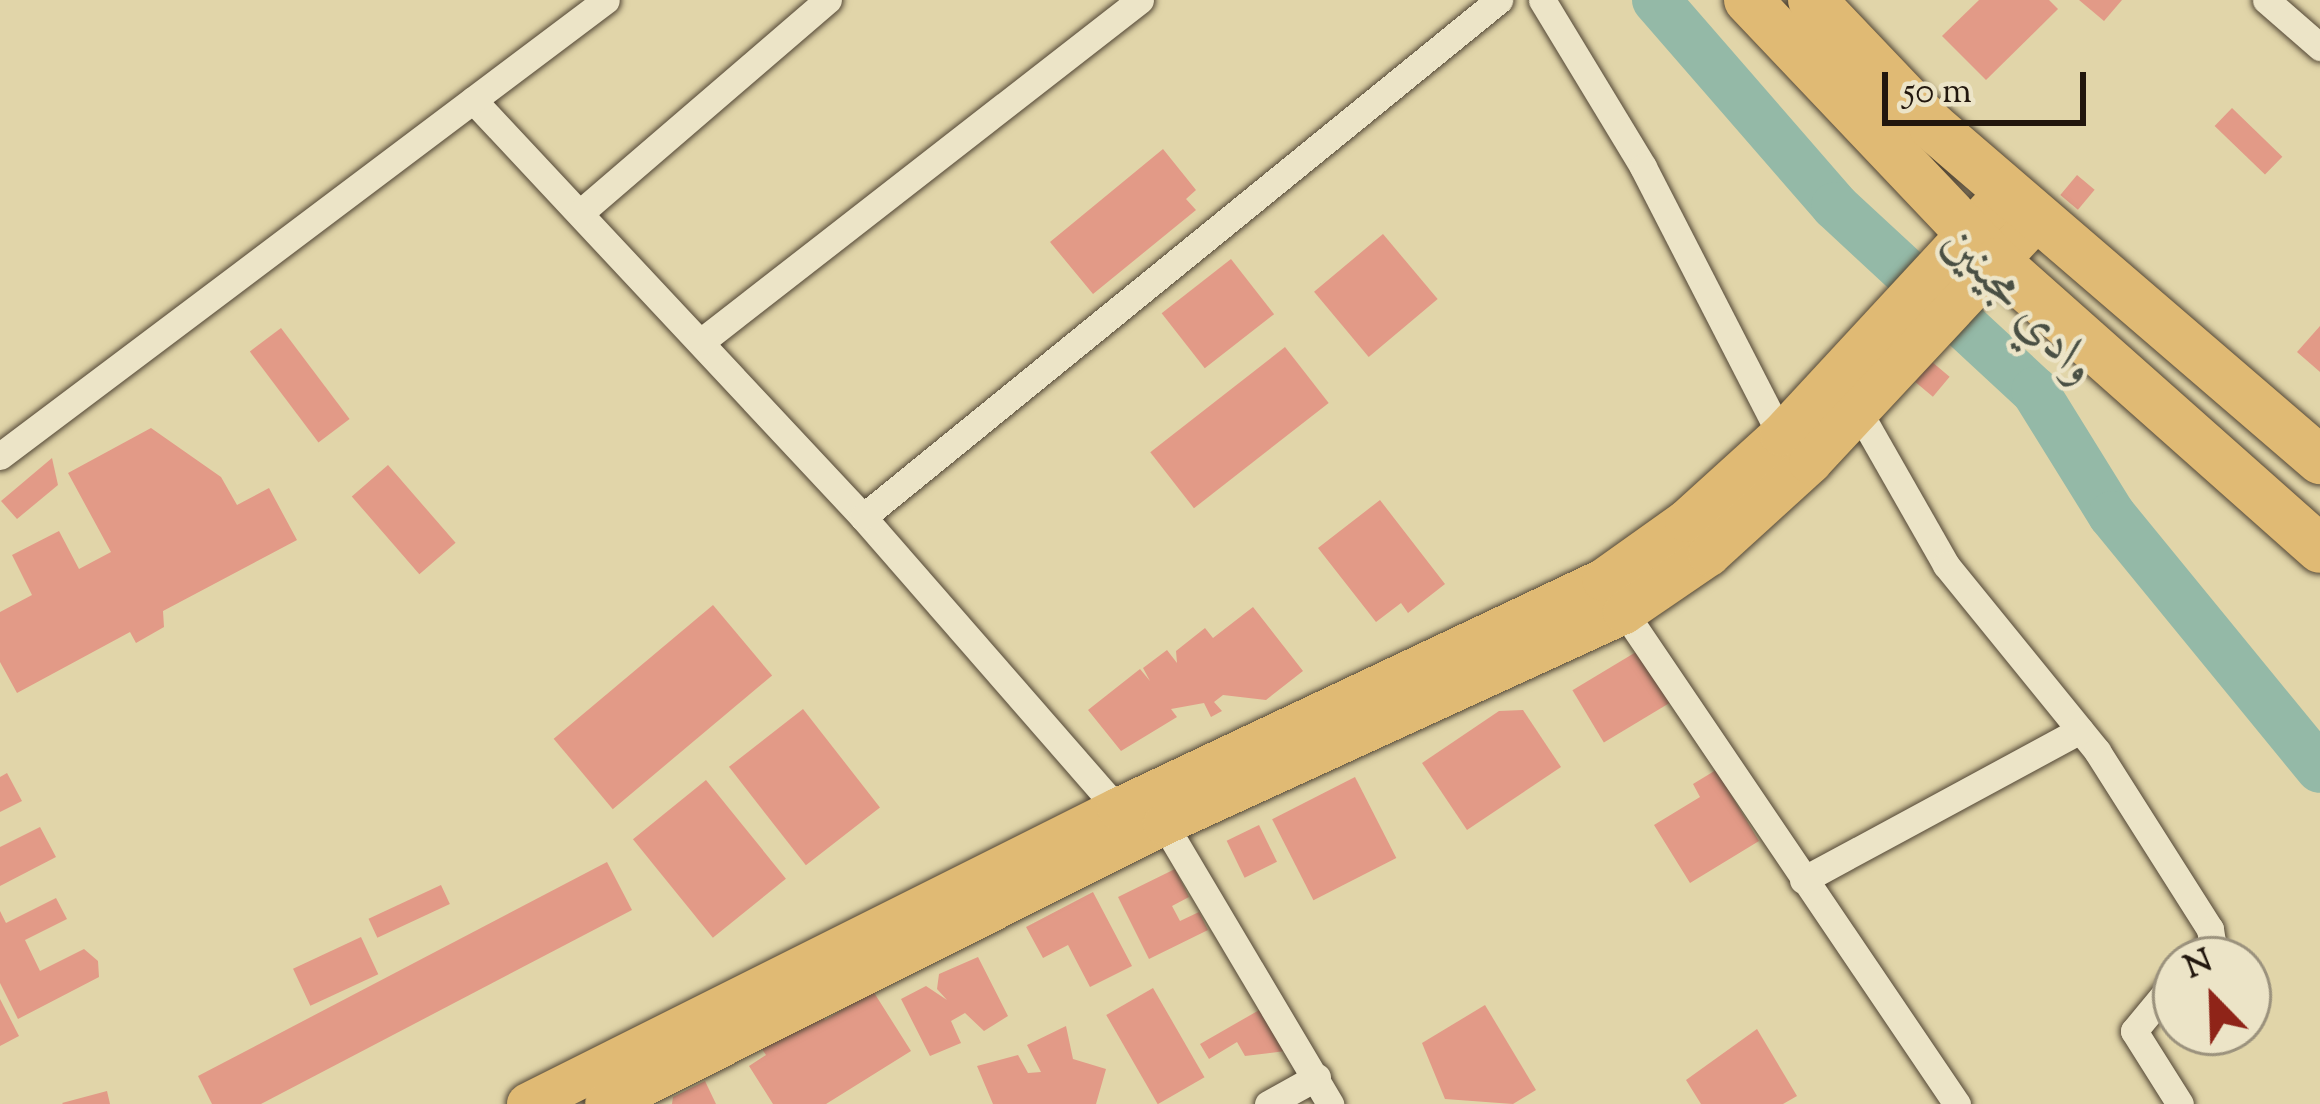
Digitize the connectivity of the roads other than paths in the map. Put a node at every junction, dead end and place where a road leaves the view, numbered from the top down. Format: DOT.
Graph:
graph roads {
  1 [pos="606,0"];
  2 [pos="828,0"];
  3 [pos="1140,0"];
  4 [pos="1499,0"];
  5 [pos="1542,0"];
  6 [pos="1748,0"];
  7 [pos="1812,0"];
  8 [pos="2266,0"];
  9 [pos="2320,47"];
  10 [pos="473,100"];
  11 [pos="2024,203"];
  12 [pos="580,213"];
  13 [pos="1971,260"];
  14 [pos="702,340"];
  15 [pos="1867,386"];
  16 [pos="1780,435"];
  17 [pos="0,456"];
  18 [pos="2320,460"];
  19 [pos="863,517"];
  20 [pos="2320,549"];
  21 [pos="1614,597"];
  22 [pos="2080,730"];
  23 [pos="1118,808"];
  24 [pos="1164,824"];
  25 [pos="1803,880"];
  26 [pos="2211,936"];
  27 [pos="2152,1009"];
  28 [pos="1316,1078"];
  29 [pos="528,1104"];
  30 [pos="607,1104"];
  31 [pos="1268,1104"];
  32 [pos="1330,1104"];
  33 [pos="1958,1104"];
  34 [pos="2180,1104"];
  1 -- 10 [label="street"];
  2 -- 12 [label="street"];
  3 -- 14 [label="street"];
  4 -- 19 [label="street"];
  5 -- 16 [label="street"];
  6 -- 13 [label="highway"];
  7 -- 11 [label="highway"];
  8 -- 9 [label="street"];
  10 -- 12 [label="street"];
  10 -- 17 [label="street"];
  11 -- 13 [label="main road"];
  11 -- 18 [label="highway"];
  12 -- 14 [label="street"];
  13 -- 15 [label="main road"];
  13 -- 20 [label="highway"];
  14 -- 19 [label="street"];
  15 -- 16 [label="main road"];
  15 -- 21 [label="main road"];
  15 -- 22 [label="street"];
  16 -- 21 [label="main road"];
  19 -- 23 [label="street"];
  21 -- 23 [label="main road"];
  21 -- 24 [label="main road"];
  21 -- 25 [label="street"];
  22 -- 25 [label="street"];
  22 -- 26 [label="street"];
  23 -- 29 [label="main road"];
  24 -- 28 [label="street"];
  24 -- 30 [label="main road"];
  25 -- 33 [label="street"];
  27 -- 34 [label="street"];
  28 -- 31 [label="street"];
  28 -- 32 [label="street"];
}
